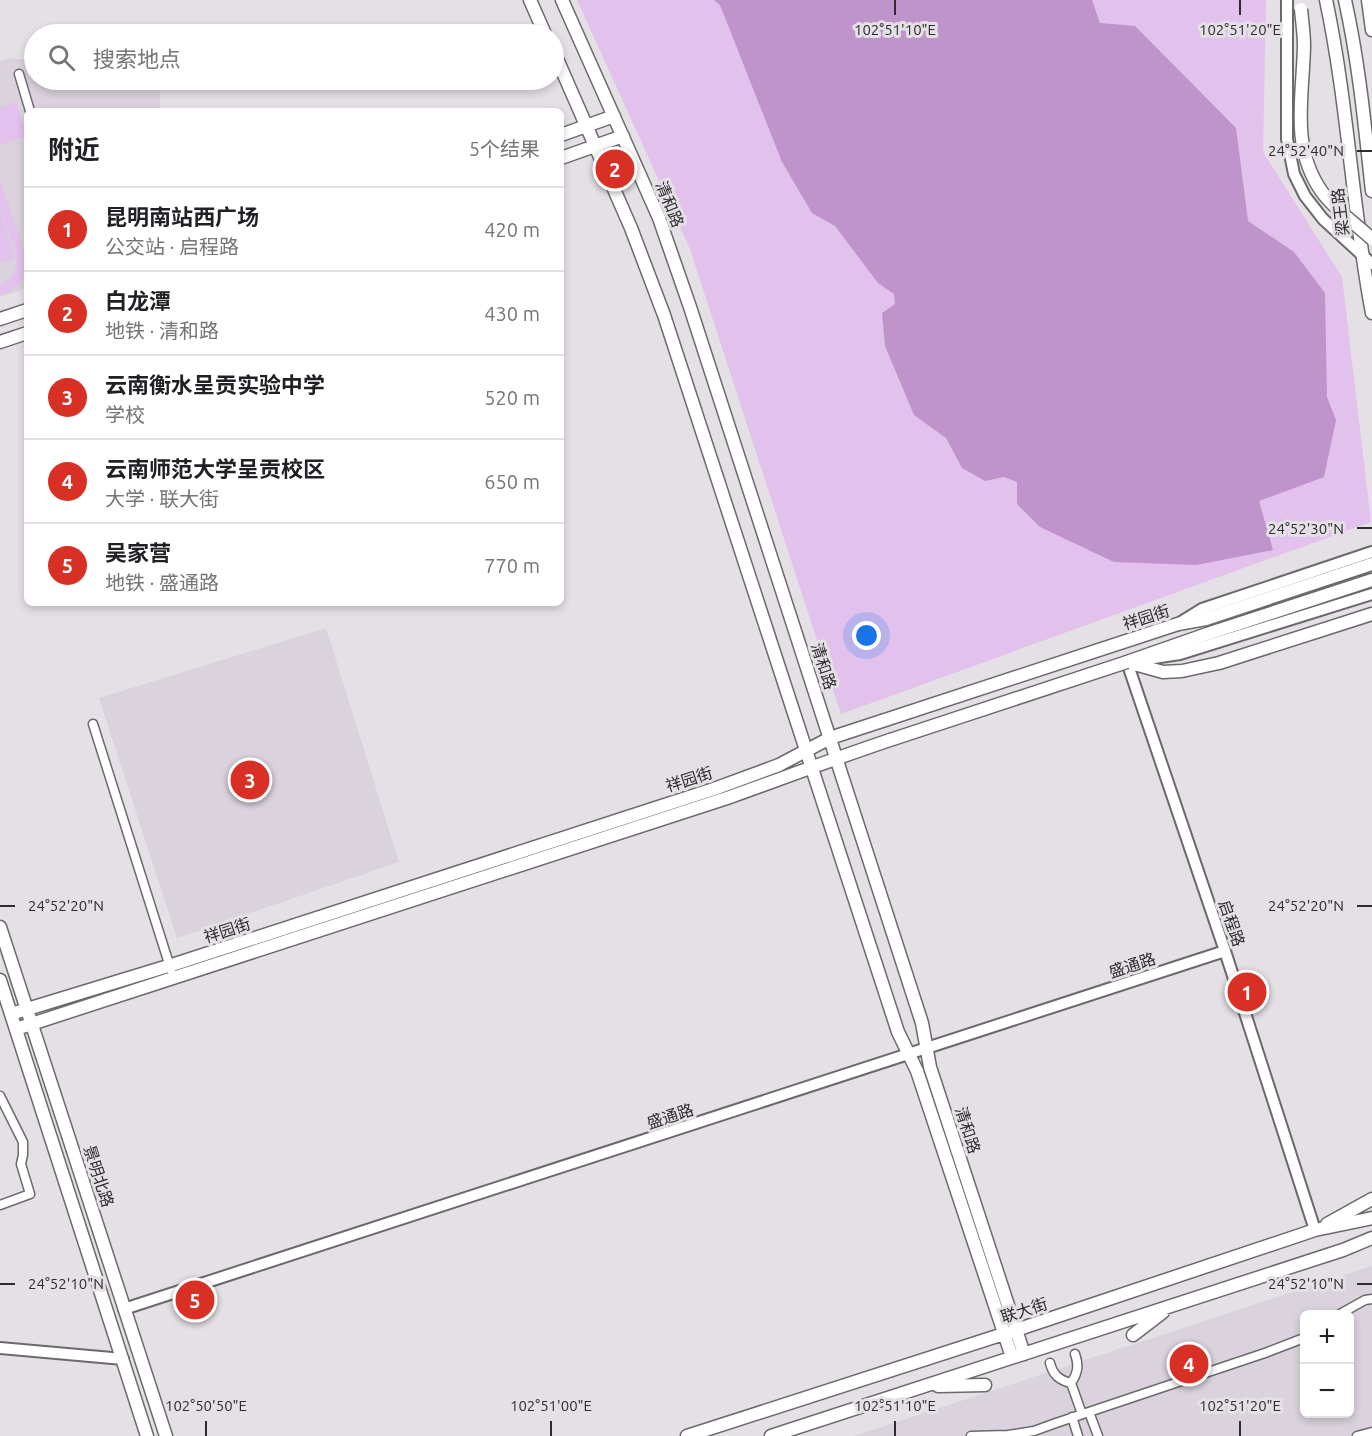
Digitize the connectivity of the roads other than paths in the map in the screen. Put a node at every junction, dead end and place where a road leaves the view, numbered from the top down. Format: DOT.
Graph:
graph roads {
  1 [pos="530,0"];
  2 [pos="562,0"];
  3 [pos="1326,0"];
  4 [pos="1345,0"];
  5 [pos="1368,0"];
  6 [pos="1301,4"];
  7 [pos="1287,5"];
  8 [pos="541,24"];
  9 [pos="1372,30"];
  10 [pos="19,74"];
  11 [pos="564,75"];
  12 [pos="29,108"];
  13 [pos="614,116"];
  14 [pos="587,127"];
  15 [pos="564,134"];
  16 [pos="623,136"];
  17 [pos="596,146"];
  18 [pos="564,157"];
  19 [pos="1372,191"];
  20 [pos="1372,239"];
  21 [pos="1372,264"];
  22 [pos="24,311"];
  23 [pos="1372,312"];
  24 [pos="0,319"];
  25 [pos="24,334"];
  26 [pos="0,342"];
  27 [pos="1372,552"];
  28 [pos="1372,564"];
  29 [pos="1372,580"];
  30 [pos="1372,594"];
  31 [pos="1372,614"];
  32 [pos="1178,624"];
  33 [pos="1127,662"];
  34 [pos="93,724"];
  35 [pos="830,738"];
  36 [pos="806,751"];
  37 [pos="837,758"];
  38 [pos="812,768"];
  39 [pos="0,927"];
  40 [pos="1225,951"];
  41 [pos="170,965"];
  42 [pos="174,979"];
  43 [pos="0,982"];
  44 [pos="27,1009"];
  45 [pos="11,1014"];
  46 [pos="32,1024"];
  47 [pos="16,1029"];
  48 [pos="926,1048"];
  49 [pos="909,1054"];
  50 [pos="0,1096"];
  51 [pos="1372,1198"];
  52 [pos="0,1205"];
  53 [pos="1372,1208"];
  54 [pos="1372,1218"];
  55 [pos="1315,1230"];
  56 [pos="1372,1238"];
  57 [pos="1372,1242"];
  58 [pos="1343,1250"];
  59 [pos="1372,1299"];
  60 [pos="1172,1305"];
  61 [pos="124,1309"];
  62 [pos="1347,1310"];
  63 [pos="1010,1332"];
  64 [pos="1133,1335"];
  65 [pos="1300,1340"];
  66 [pos="0,1348"];
  67 [pos="1075,1354"];
  68 [pos="1018,1355"];
  69 [pos="123,1359"];
  70 [pos="1050,1363"];
  71 [pos="1071,1383"];
  72 [pos="985,1385"];
  73 [pos="925,1386"];
  74 [pos="1086,1413"];
  75 [pos="1072,1418"];
  76 [pos="1372,1432"];
  77 [pos="147,1436"];
  78 [pos="166,1436"];
  79 [pos="687,1436"];
  80 [pos="771,1436"];
  81 [pos="971,1436"];
  82 [pos="986,1436"];
  83 [pos="1078,1436"];
  84 [pos="1098,1436"];
  85 [pos="1357,1436"];
  1 -- 8 [label="main road"];
  2 -- 13 [label="main road, 清和路"];
  3 -- 23 [label="main road, 梁王路"];
  4 -- 19 [label="main road"];
  5 -- 9 [label="main road"];
  6 -- 20 [label="main road, bridge"];
  7 -- 21 [label="street"];
  10 -- 12 [label="street"];
  11 -- 14 [label="main road, 清和路"];
  13 -- 14 [label="main road"];
  13 -- 16 [label="main road, 清和路"];
  14 -- 15 [label="main road"];
  14 -- 17 [label="main road, 清和路"];
  16 -- 17 [label="main road"];
  16 -- 35 [label="main road, 清和路"];
  17 -- 18 [label="main road"];
  17 -- 36 [label="main road, 清和路"];
  22 -- 24 [label="main road"];
  25 -- 26 [label="main road"];
  27 -- 32 [label="street"];
  28 -- 32 [label="main road, 祥园街"];
  29 -- 33 [label="main road, 祥园街"];
  30 -- 33 [label="street"];
  31 -- 33 [label="main road"];
  32 -- 35 [label="main road, 祥园街, bridge"];
  33 -- 37 [label="main road, 祥园街, bridge"];
  33 -- 40 [label="street, 启程路"];
  34 -- 41 [label="street"];
  35 -- 36 [label="main road, 祥园街"];
  35 -- 37 [label="main road, 清和路"];
  36 -- 38 [label="main road, 清和路"];
  36 -- 41 [label="main road, 祥园街"];
  37 -- 38 [label="main road, 祥园街"];
  37 -- 48 [label="main road, 清和路"];
  38 -- 42 [label="main road, 祥园街"];
  38 -- 49 [label="main road, 清和路"];
  39 -- 44 [label="main road, 景明北路"];
  40 -- 48 [label="street, 盛通路"];
  40 -- 55 [label="street, 启程路"];
  41 -- 42 [label="street"];
  41 -- 44 [label="main road, 祥园街"];
  42 -- 46 [label="main road, 祥园街"];
  43 -- 45 [label="main road, 景明北路"];
  44 -- 45 [label="main road, 祥园街"];
  44 -- 46 [label="main road, 景明北路"];
  45 -- 47 [label="main road, 景明北路"];
  46 -- 47 [label="main road, 祥园街"];
  46 -- 61 [label="main road, 景明北路"];
  47 -- 69 [label="main road, 景明北路"];
  48 -- 49 [label="street, 盛通路"];
  48 -- 63 [label="main road, 清和路"];
  49 -- 61 [label="street, 盛通路"];
  49 -- 63 [label="main road, 清和路"];
  50 -- 52 [label="street"];
  51 -- 55 [label="main road"];
  53 -- 55 [label="main road"];
  54 -- 55 [label="main road, 联大街"];
  55 -- 63 [label="main road, 联大街"];
  56 -- 58 [label="main road"];
  57 -- 58 [label="main road"];
  58 -- 60 [label="main road"];
  59 -- 62 [label="street"];
  60 -- 64 [label="main road"];
  60 -- 68 [label="main road"];
  61 -- 78 [label="main road, 景明北路"];
  63 -- 68 [label="main road, 清和路"];
  63 -- 79 [label="main road, 联大街"];
  65 -- 74 [label="street"];
  66 -- 69 [label="street"];
  67 -- 71 [label="street"];
  68 -- 73 [label="main road"];
  69 -- 77 [label="main road, 景明北路"];
  70 -- 71 [label="street"];
  71 -- 74 [label="street"];
  72 -- 73 [label="main road"];
  73 -- 80 [label="main road"];
  74 -- 75 [label="street"];
  74 -- 84 [label="street"];
  75 -- 82 [label="street"];
  75 -- 83 [label="street"];
  76 -- 85 [label="street"];
  81 -- 82 [label="street"];
}
